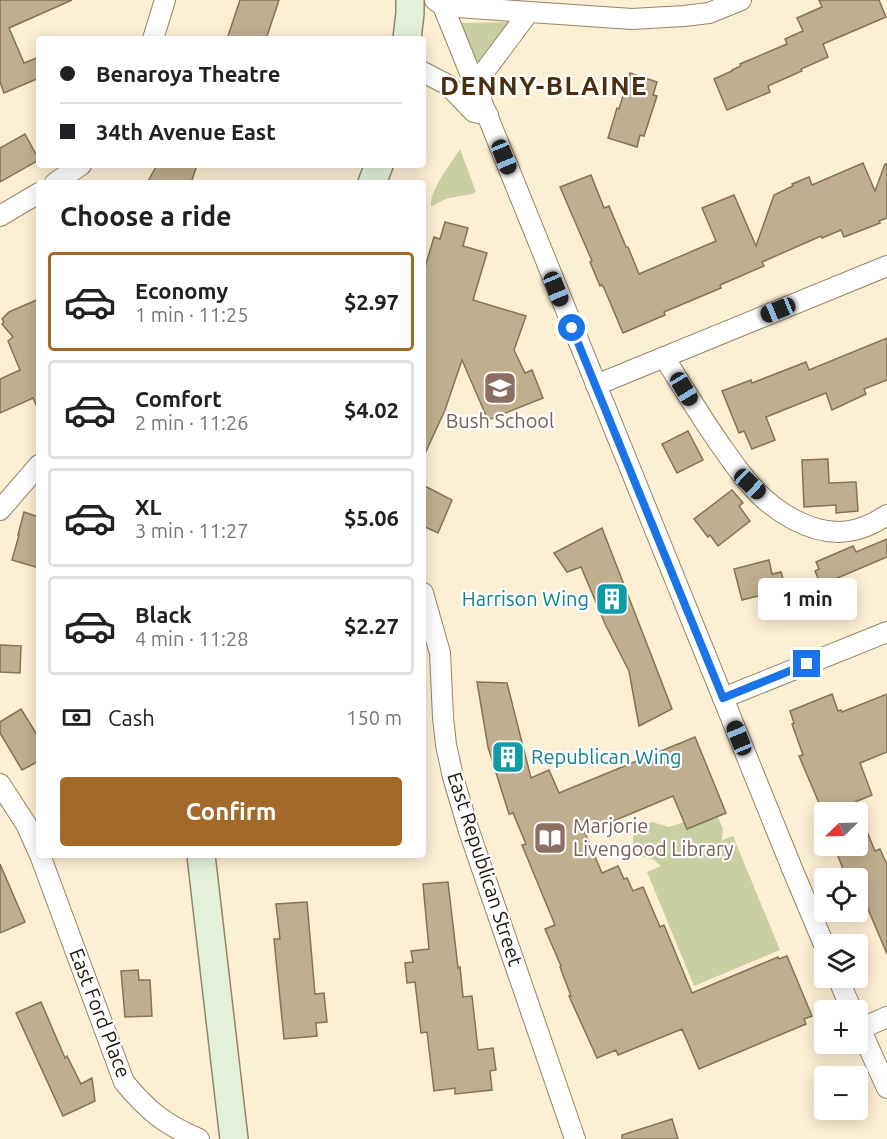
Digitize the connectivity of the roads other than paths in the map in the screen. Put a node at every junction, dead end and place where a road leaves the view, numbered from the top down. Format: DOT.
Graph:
graph roads {
  1 [pos="165,0"];
  2 [pos="411,0"];
  3 [pos="741,0"];
  4 [pos="439,3"];
  5 [pos="530,12"];
  6 [pos="154,36"];
  7 [pos="407,36"];
  8 [pos="426,74"];
  9 [pos="475,84"];
  10 [pos="488,116"];
  11 [pos="77,168"];
  12 [pos="59,180"];
  13 [pos="36,195"];
  14 [pos="0,216"];
  15 [pos="887,266"];
  16 [pos="664,357"];
  17 [pos="596,385"];
  18 [pos="36,468"];
  19 [pos="0,510"];
  20 [pos="887,515"];
  21 [pos="426,604"];
  22 [pos="887,632"];
  23 [pos="723,698"];
  24 [pos="0,784"];
  25 [pos="36,847"];
  26 [pos="40,858"];
  27 [pos="201,858"];
  28 [pos="820,934"];
  29 [pos="887,1017"];
  30 [pos="868,1020"];
  31 [pos="868,1046"];
  32 [pos="887,1088"];
  33 [pos="199,1139"];
  34 [pos="234,1139"];
  35 [pos="575,1139"];
  1 -- 6 [label="street"];
  2 -- 7 [label="main road"];
  3 -- 5 [label="street"];
  4 -- 5 [label="street"];
  4 -- 9 [label="street"];
  5 -- 9 [label="street"];
  8 -- 10 [label="street"];
  9 -- 10 [label="street"];
  10 -- 17 [label="street"];
  11 -- 12 [label="street"];
  13 -- 14 [label="street"];
  15 -- 16 [label="street"];
  16 -- 17 [label="street"];
  16 -- 20 [label="street"];
  17 -- 23 [label="street"];
  18 -- 19 [label="street"];
  21 -- 35 [label="street, East Republican Street"];
  22 -- 23 [label="street"];
  23 -- 28 [label="street"];
  24 -- 25 [label="street, East Ford Place"];
  26 -- 33 [label="street, East Ford Place"];
  27 -- 34 [label="main road"];
  29 -- 30 [label="street"];
  31 -- 32 [label="street"];
}
